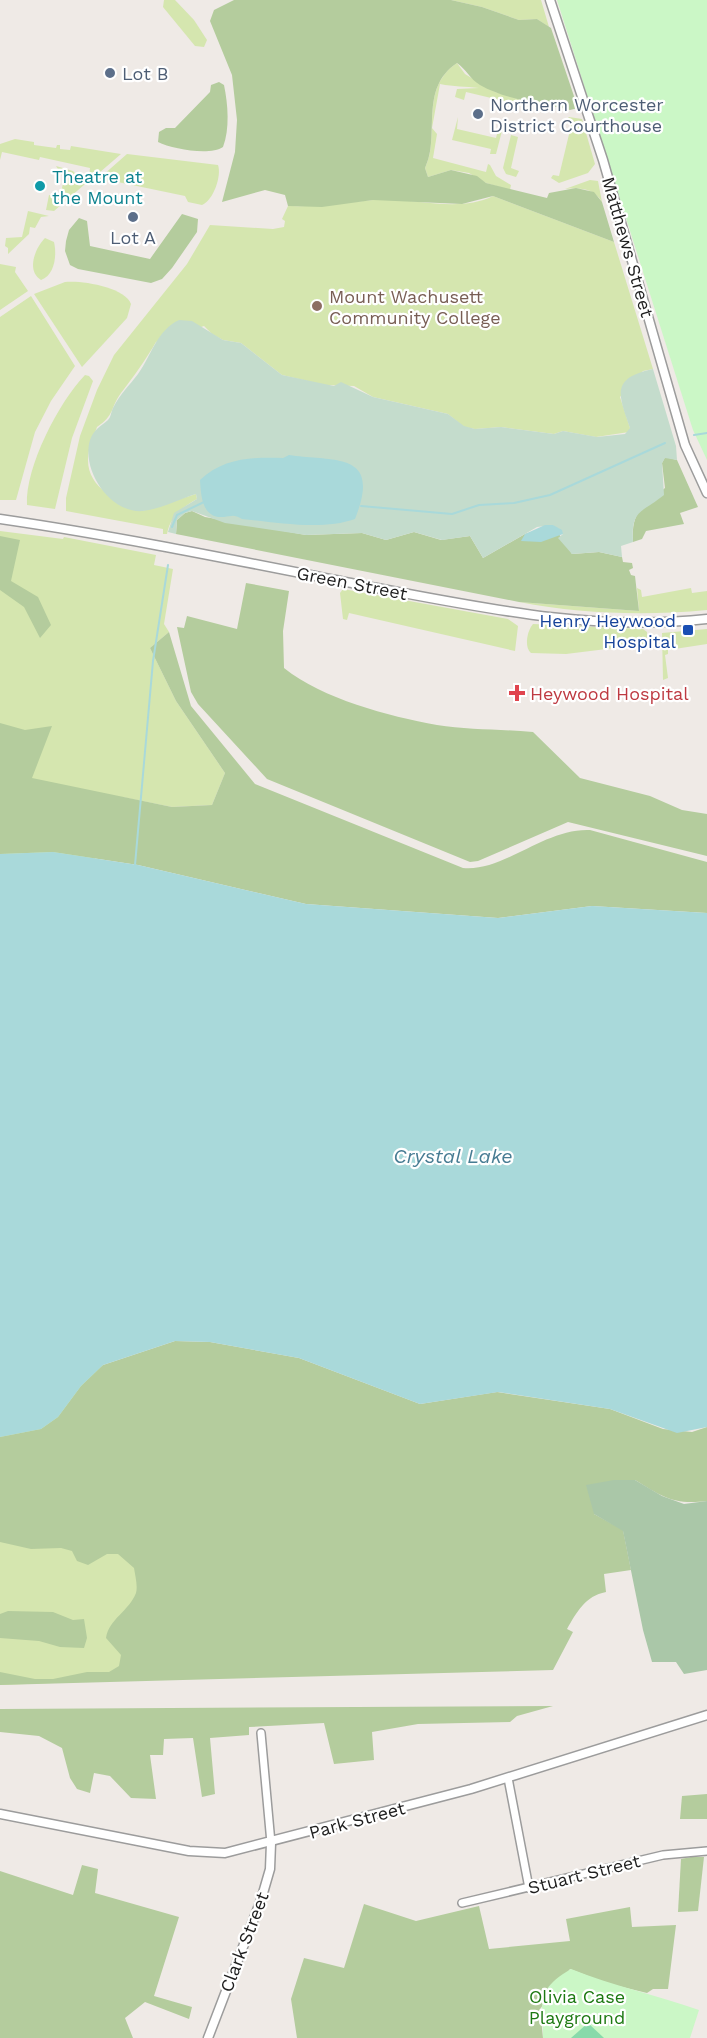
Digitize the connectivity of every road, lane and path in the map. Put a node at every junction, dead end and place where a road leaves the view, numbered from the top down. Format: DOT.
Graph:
graph roads {
  1 [pos="550,0"];
  2 [pos="707,492"];
  3 [pos="0,519"];
  4 [pos="707,619"];
  5 [pos="707,1715"];
  6 [pos="261,1733"];
  7 [pos="508,1778"];
  8 [pos="0,1814"];
  9 [pos="272,1843"];
  10 [pos="707,1851"];
  11 [pos="529,1888"];
  12 [pos="462,1903"];
  13 [pos="208,2038"];
  1 -- 2 [label="street, Matthews Street"];
  3 -- 4 [label="street, Green Street"];
  5 -- 7 [label="street, Park Street"];
  6 -- 9 [label="street"];
  7 -- 9 [label="street, Park Street"];
  7 -- 11 [label="street"];
  8 -- 9 [label="street, Park Street"];
  9 -- 13 [label="street, Clark Street"];
  10 -- 11 [label="street, Stuart Street"];
  11 -- 12 [label="street, Stuart Street"];
}
